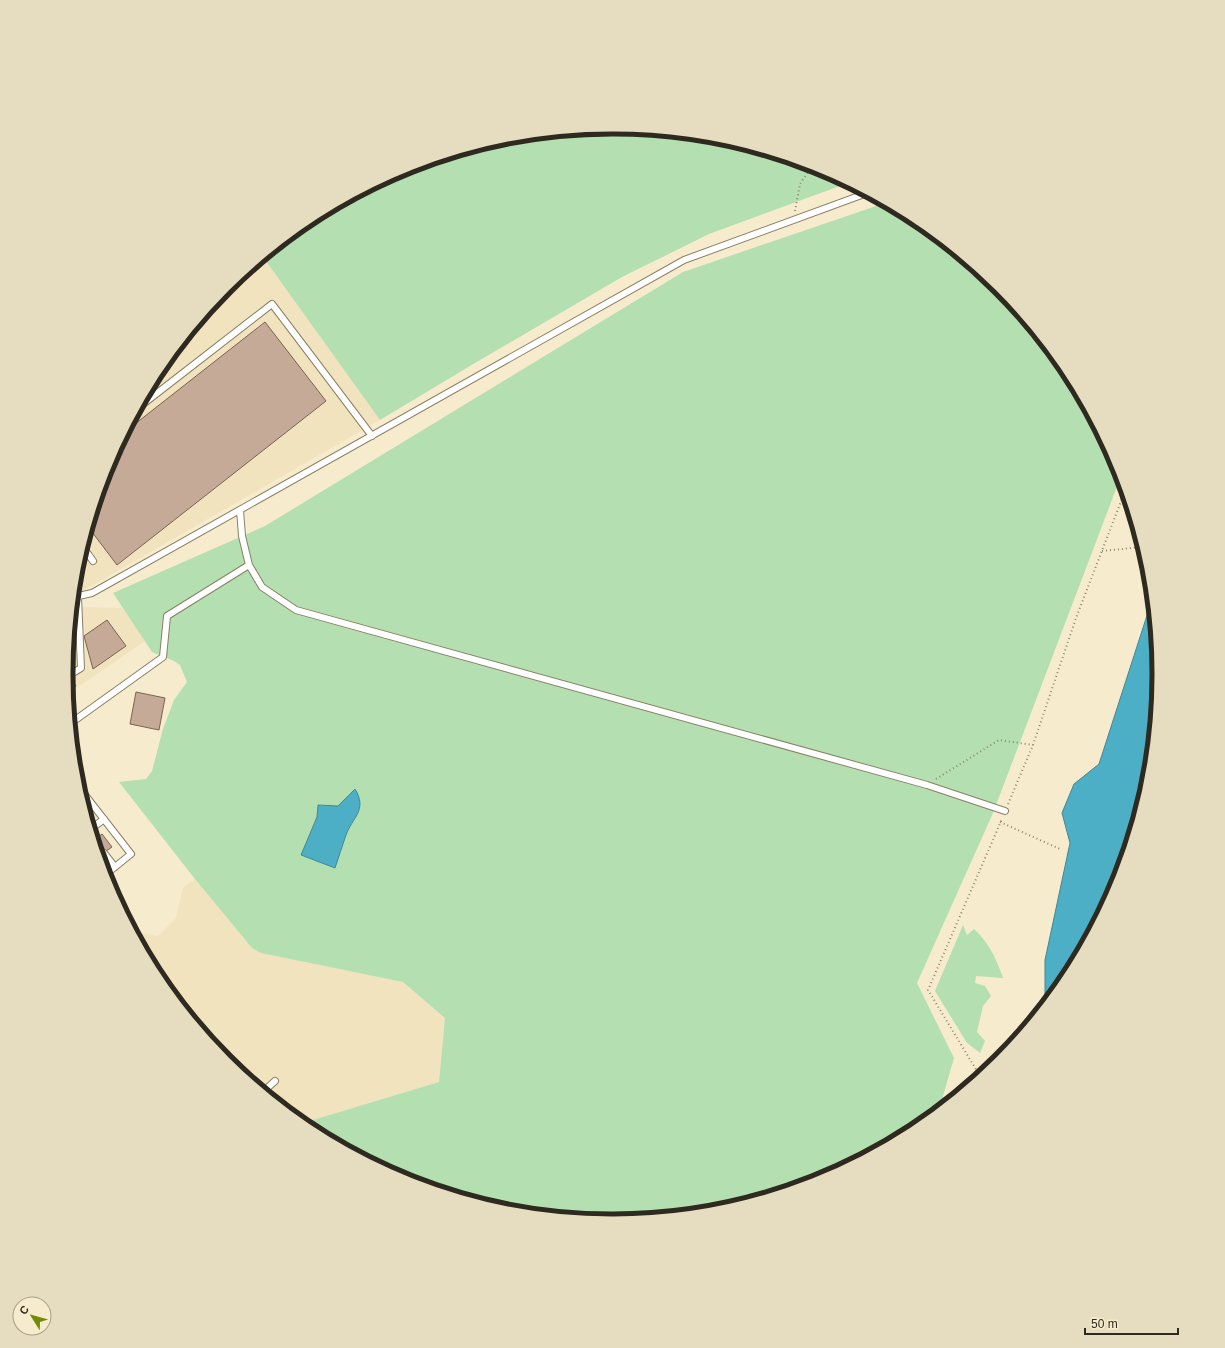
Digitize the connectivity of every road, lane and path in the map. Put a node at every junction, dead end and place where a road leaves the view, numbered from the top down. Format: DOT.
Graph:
graph roads {
  1 [pos="808,172"];
  2 [pos="861,195"];
  3 [pos="793,220"];
  4 [pos="147,401"];
  5 [pos="372,436"];
  6 [pos="1122,499"];
  7 [pos="240,510"];
  8 [pos="1137,547"];
  9 [pos="1102,551"];
  10 [pos="87,552"];
  11 [pos="93,561"];
  12 [pos="249,565"];
  13 [pos="79,596"];
  14 [pos="77,612"];
  15 [pos="73,673"];
  16 [pos="75,720"];
  17 [pos="1033,745"];
  18 [pos="926,785"];
  19 [pos="87,798"];
  20 [pos="1005,811"];
  21 [pos="104,819"];
  22 [pos="1000,822"];
  23 [pos="95,825"];
  24 [pos="1060,849"];
  25 [pos="104,853"];
  26 [pos="115,867"];
  27 [pos="111,871"];
  28 [pos="977,1071"];
  29 [pos="275,1081"];
  30 [pos="267,1088"];
  1 -- 3 [label="path"];
  2 -- 3 [label="lane"];
  3 -- 5 [label="lane"];
  4 -- 5 [label="lane"];
  5 -- 7 [label="lane"];
  6 -- 9 [label="path"];
  7 -- 12 [label="lane"];
  7 -- 13 [label="lane"];
  8 -- 9 [label="path"];
  9 -- 17 [label="path"];
  10 -- 11 [label="lane"];
  12 -- 16 [label="lane"];
  12 -- 18 [label="lane"];
  14 -- 15 [label="lane"];
  17 -- 18 [label="path"];
  17 -- 20 [label="path"];
  18 -- 20 [label="lane"];
  19 -- 21 [label="lane"];
  20 -- 22 [label="path"];
  21 -- 23 [label="lane"];
  21 -- 26 [label="lane"];
  22 -- 24 [label="path"];
  22 -- 28 [label="path"];
  25 -- 26 [label="lane"];
  26 -- 27 [label="lane"];
  29 -- 30 [label="lane"];
}
